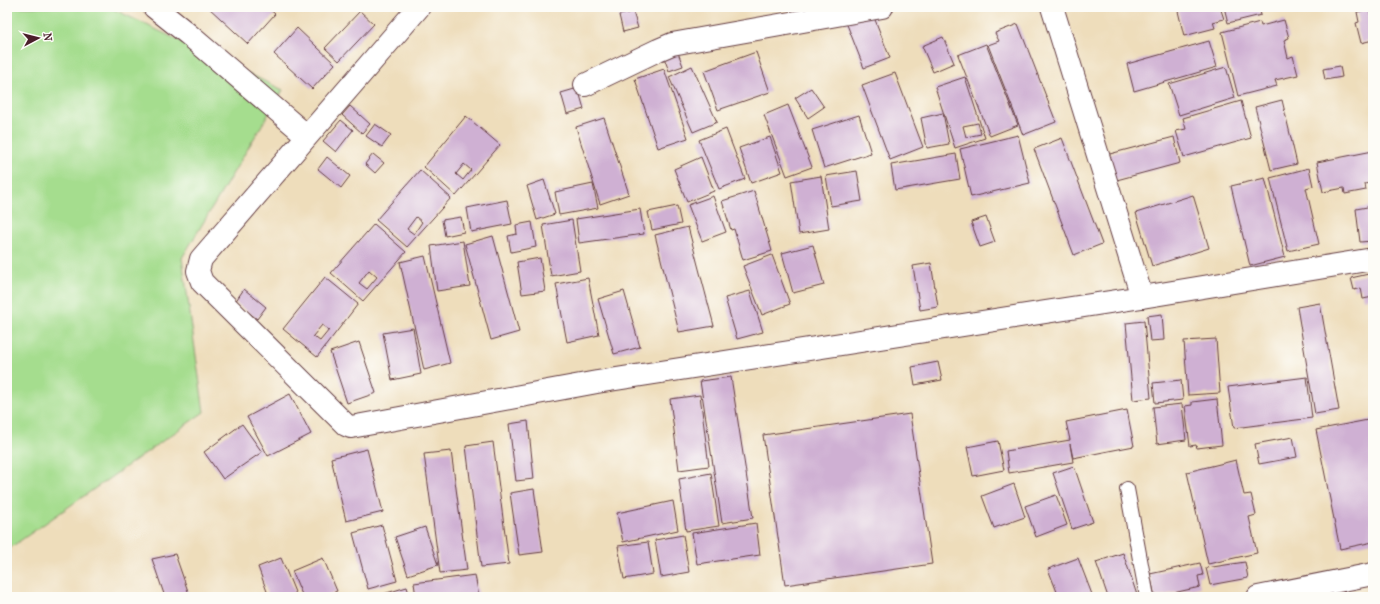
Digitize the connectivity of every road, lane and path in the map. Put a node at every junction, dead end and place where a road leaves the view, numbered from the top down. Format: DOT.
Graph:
graph roads {
  1 [pos="154,7"];
  2 [pos="419,7"];
  3 [pos="882,7"];
  4 [pos="1052,7"];
  5 [pos="586,85"];
  6 [pos="307,136"];
  7 [pos="1373,259"];
  8 [pos="1142,297"];
  9 [pos="1127,489"];
  10 [pos="1373,574"];
  11 [pos="1147,597"];
  12 [pos="1258,597"];
  1 -- 6 [label="street"];
  2 -- 6 [label="street"];
  3 -- 5 [label="street"];
  4 -- 8 [label="street"];
  6 -- 8 [label="street"];
  7 -- 8 [label="street"];
  9 -- 11 [label="lane"];
  10 -- 12 [label="street"];
}
